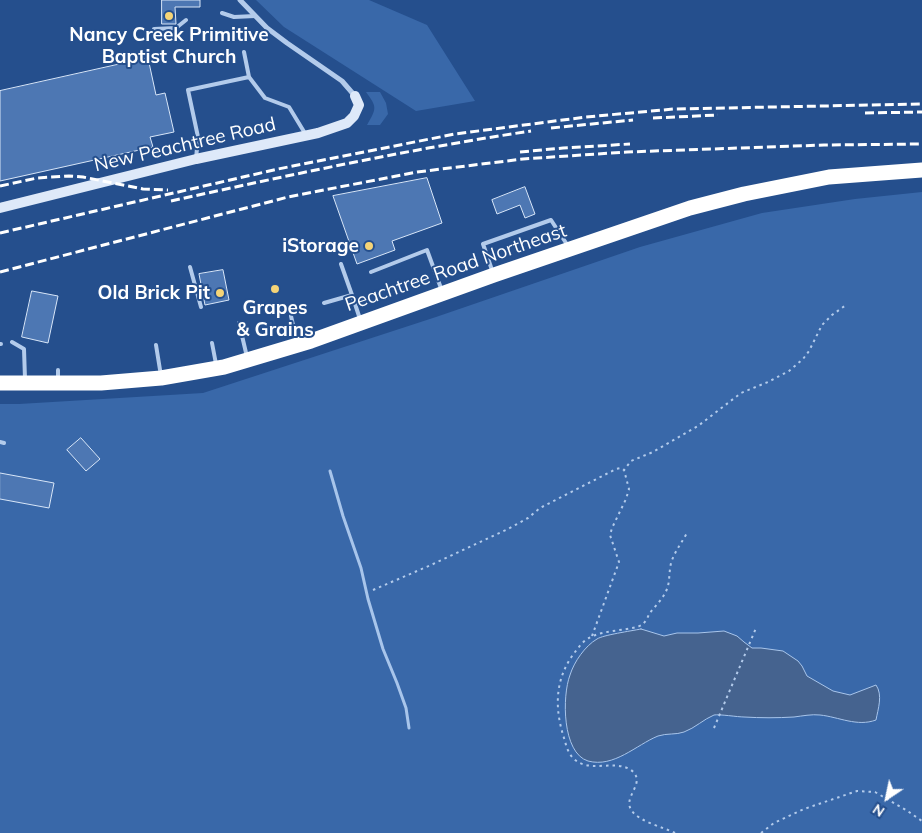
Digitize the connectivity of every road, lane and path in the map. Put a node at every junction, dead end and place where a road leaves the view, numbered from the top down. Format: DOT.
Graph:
graph roads {
  1 [pos="240,0"];
  2 [pos="222,13"];
  3 [pos="255,16"];
  4 [pos="186,20"];
  5 [pos="154,30"];
  6 [pos="244,52"];
  7 [pos="249,77"];
  8 [pos="355,96"];
  9 [pos="306,135"];
  10 [pos="196,160"];
  11 [pos="922,170"];
  12 [pos="0,208"];
  13 [pos="570,249"];
  14 [pos="341,264"];
  15 [pos="190,267"];
  16 [pos="371,272"];
  17 [pos="494,275"];
  18 [pos="443,293"];
  19 [pos="352,294"];
  20 [pos="324,303"];
  21 [pos="846,305"];
  22 [pos="201,307"];
  23 [pos="291,316"];
  24 [pos="239,323"];
  25 [pos="361,323"];
  26 [pos="12,342"];
  27 [pos="212,343"];
  28 [pos="156,345"];
  29 [pos="298,345"];
  30 [pos="248,360"];
  31 [pos="217,368"];
  32 [pos="162,378"];
  33 [pos="0,383"];
  34 [pos="25,384"];
  35 [pos="624,470"];
  36 [pos="686,533"];
  37 [pos="373,590"];
  38 [pos="756,628"];
  39 [pos="592,636"];
  40 [pos="714,728"];
  41 [pos="922,821"];
  42 [pos="675,833"];
  43 [pos="761,833"];
  1 -- 3 [label="street"];
  2 -- 3 [label="lane"];
  3 -- 8 [label="street"];
  4 -- 5 [label="lane"];
  6 -- 7 [label="lane"];
  7 -- 9 [label="lane"];
  7 -- 10 [label="lane"];
  8 -- 9 [label="street, New Peachtree Road"];
  9 -- 10 [label="street, New Peachtree Road"];
  10 -- 12 [label="street, New Peachtree Road"];
  11 -- 13 [label="highway, Peachtree Road Northeast"];
  13 -- 17 [label="highway, Peachtree Road Northeast"];
  13 -- 17 [label="lane"];
  14 -- 19 [label="lane"];
  15 -- 22 [label="lane"];
  16 -- 18 [label="lane"];
  17 -- 18 [label="highway, Peachtree Road Northeast"];
  18 -- 25 [label="highway, Peachtree Road Northeast"];
  19 -- 20 [label="lane"];
  19 -- 25 [label="lane"];
  21 -- 35 [label="path"];
  23 -- 29 [label="lane"];
  24 -- 30 [label="lane"];
  25 -- 29 [label="highway, Peachtree Road Northeast"];
  26 -- 34 [label="lane"];
  27 -- 31 [label="lane"];
  28 -- 32 [label="lane"];
  29 -- 30 [label="highway, Peachtree Road Northeast"];
  30 -- 31 [label="highway, Peachtree Road Northeast"];
  31 -- 32 [label="highway, Peachtree Road Northeast"];
  32 -- 34 [label="highway, Peachtree Road Northeast"];
  33 -- 34 [label="highway, Peachtree Road Northeast"];
  35 -- 37 [label="path"];
  35 -- 39 [label="path"];
  36 -- 39 [label="path"];
  38 -- 40 [label="path"];
  39 -- 42 [label="path"];
  41 -- 43 [label="path"];
}
